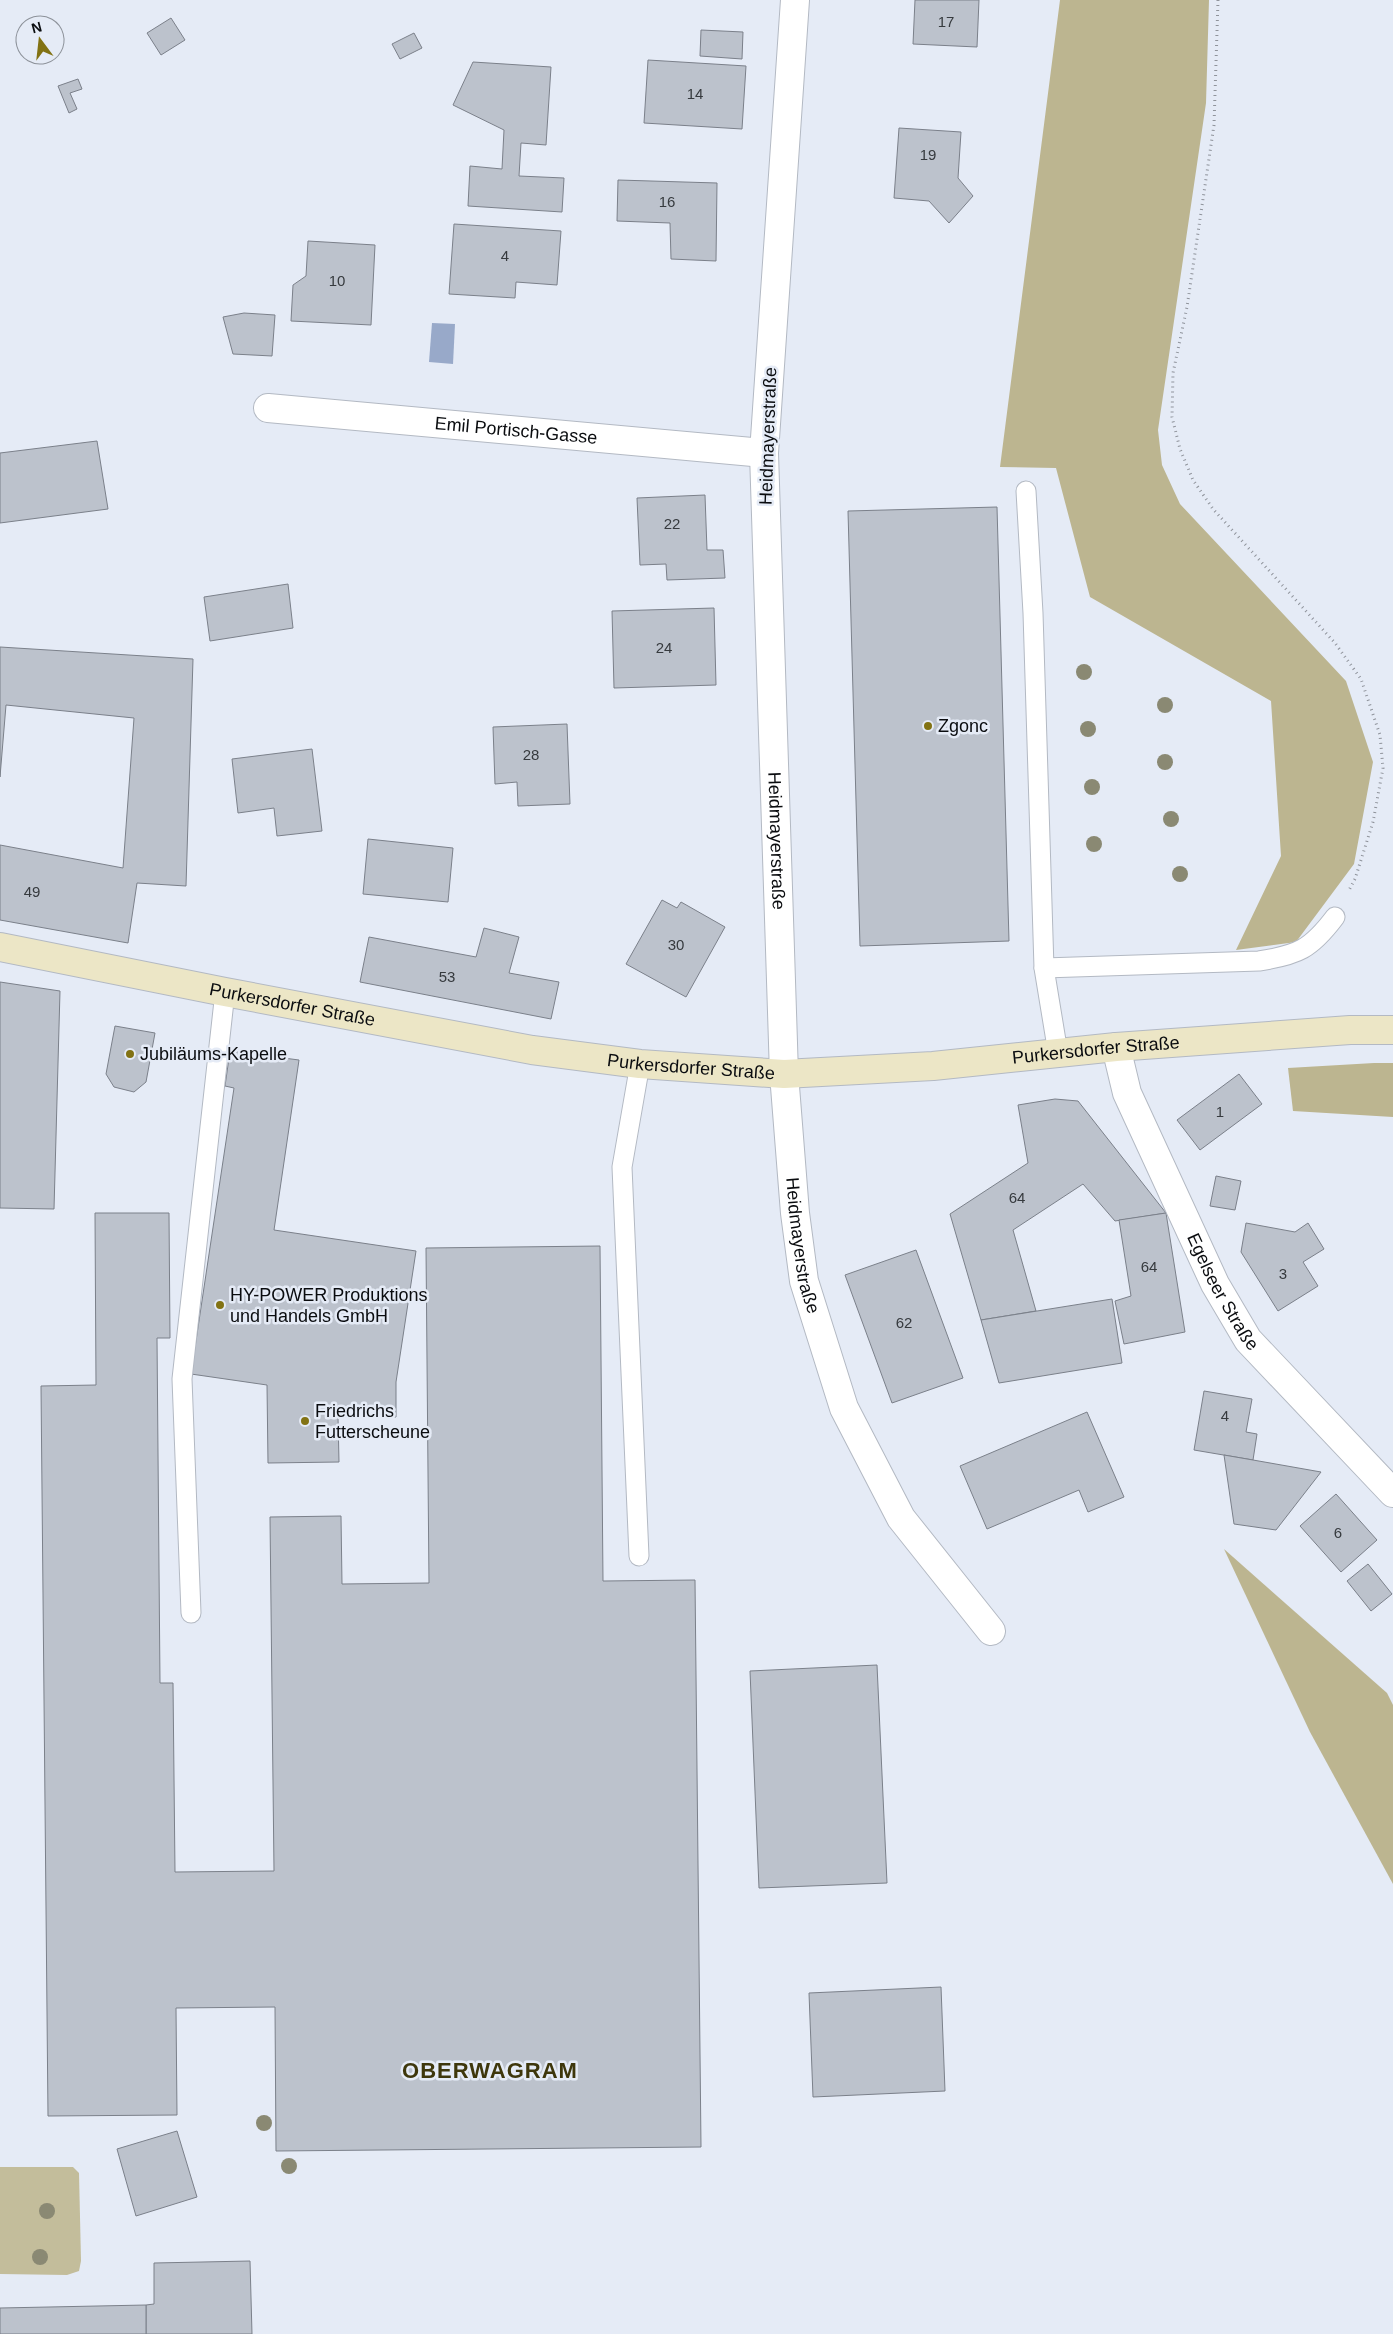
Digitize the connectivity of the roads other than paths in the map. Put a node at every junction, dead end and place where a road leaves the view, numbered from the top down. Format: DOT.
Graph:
graph roads {
  1 [pos="795,0"];
  2 [pos="268,408"];
  3 [pos="764,453"];
  4 [pos="1026,491"];
  5 [pos="1335,917"];
  6 [pos="0,947"];
  7 [pos="1044,968"];
  8 [pos="225,992"];
  9 [pos="1393,1030"];
  10 [pos="1116,1047"];
  11 [pos="1058,1053"];
  12 [pos="640,1064"];
  13 [pos="784,1074"];
  14 [pos="1393,1493"];
  15 [pos="639,1556"];
  16 [pos="191,1613"];
  17 [pos="991,1631"];
  1 -- 3 [label="street, Heidmayerstraße"];
  2 -- 3 [label="street, Emil Portisch-Gasse"];
  3 -- 13 [label="street, Heidmayerstraße"];
  4 -- 7 [label="lane"];
  5 -- 7 [label="lane"];
  6 -- 8 [label="main road, Purkersdorfer Straße"];
  7 -- 11 [label="lane"];
  8 -- 12 [label="main road, Purkersdorfer Straße"];
  8 -- 16 [label="lane"];
  9 -- 10 [label="main road, Purkersdorfer Straße"];
  10 -- 11 [label="main road, Purkersdorfer Straße"];
  10 -- 14 [label="street, Egelseer Straße"];
  11 -- 13 [label="main road, Purkersdorfer Straße"];
  12 -- 13 [label="main road, Purkersdorfer Straße"];
  12 -- 15 [label="lane"];
  13 -- 17 [label="street, Heidmayerstraße"];
}
